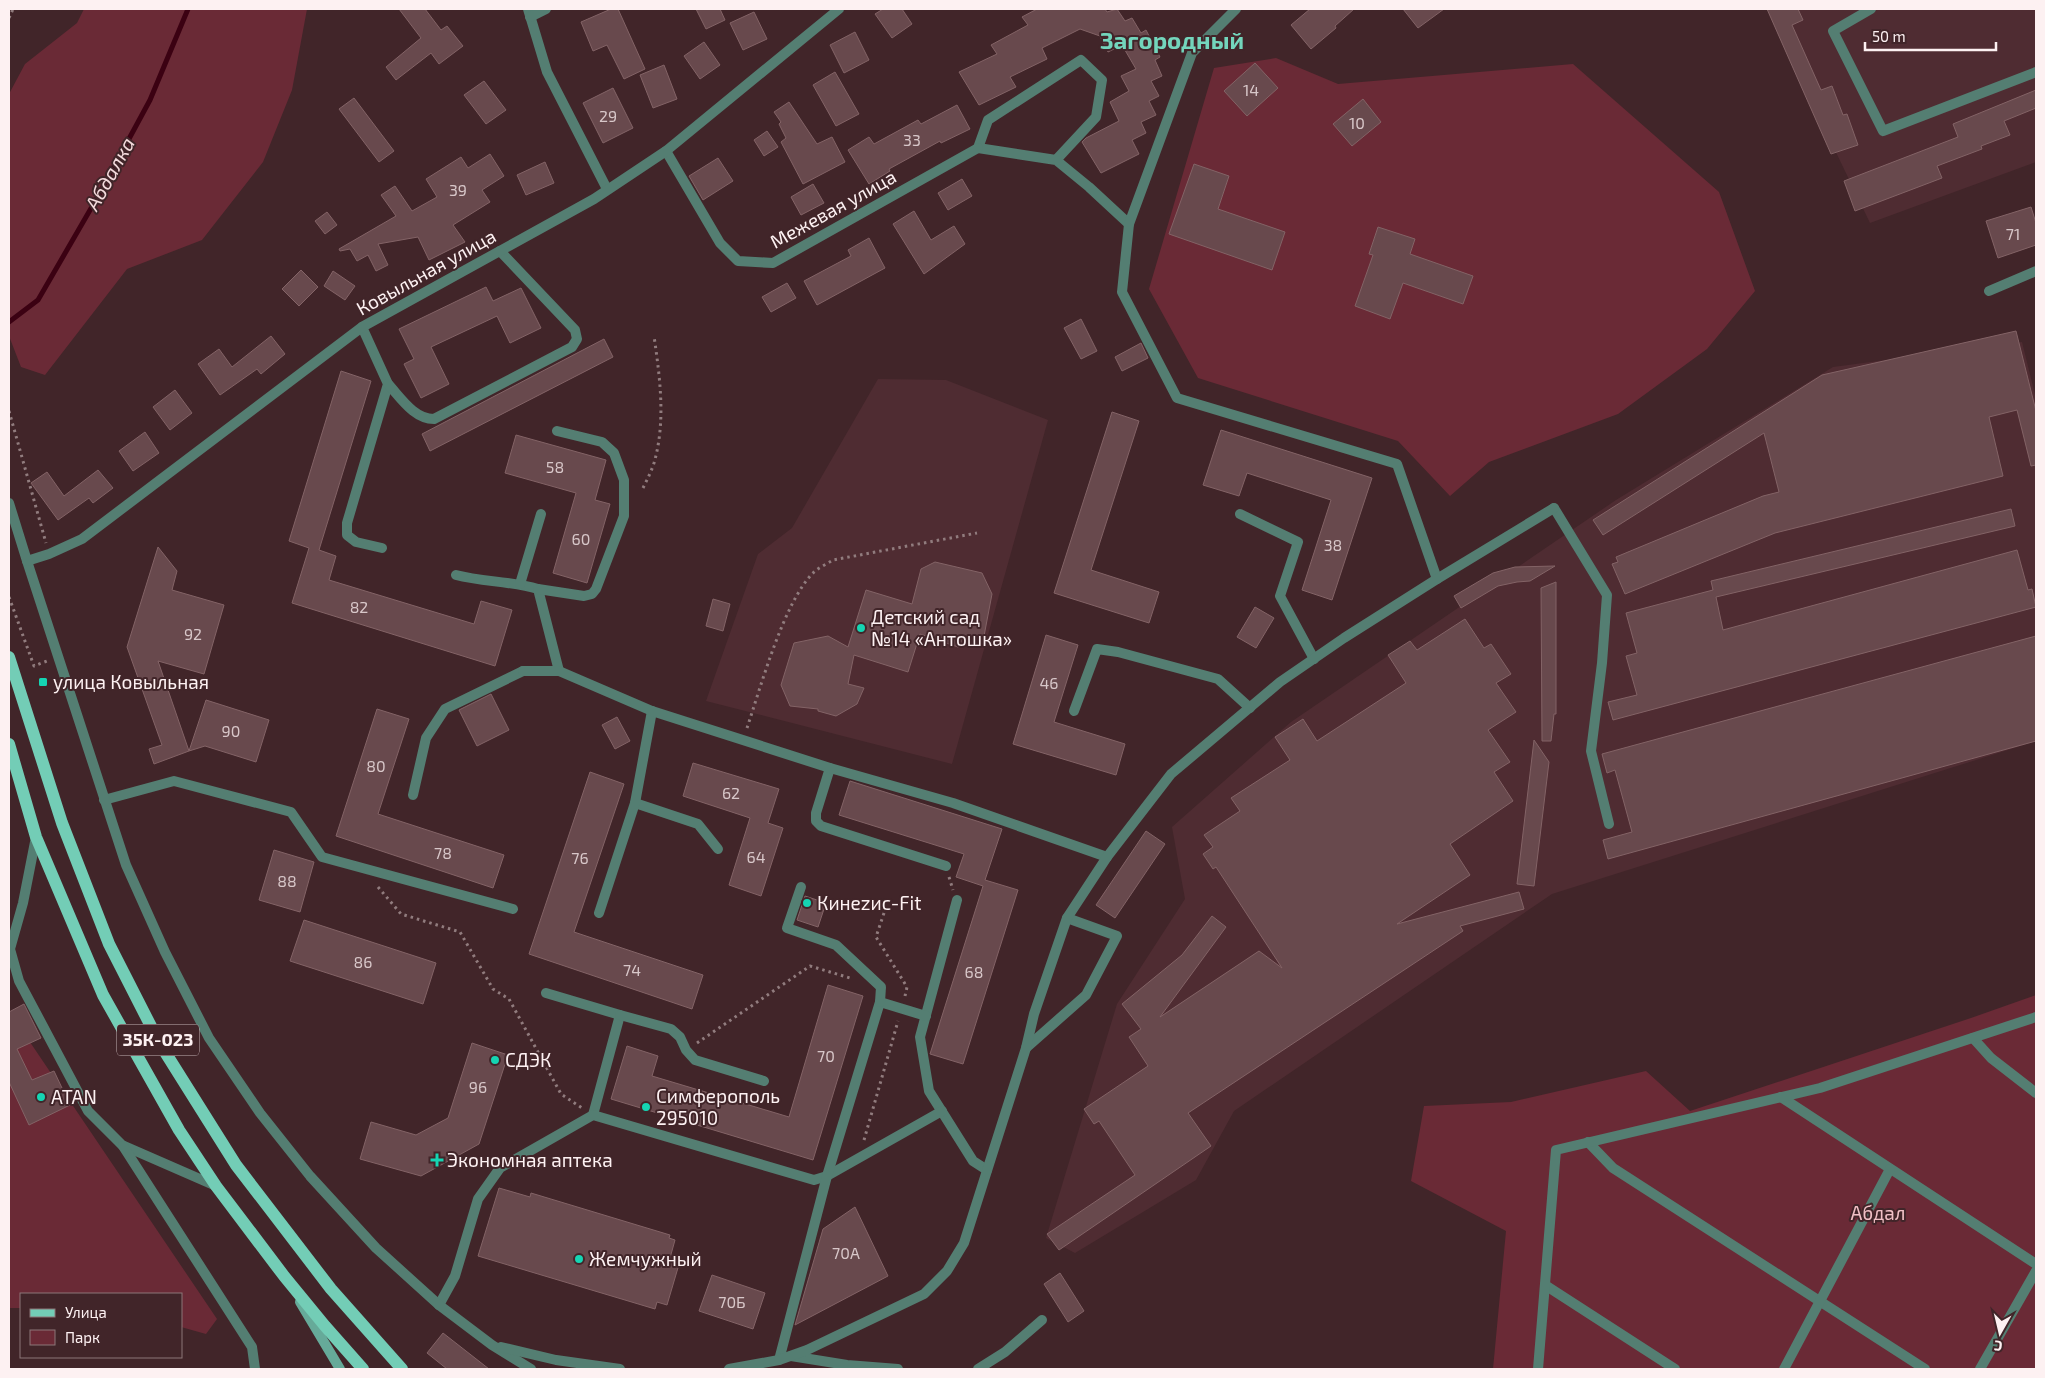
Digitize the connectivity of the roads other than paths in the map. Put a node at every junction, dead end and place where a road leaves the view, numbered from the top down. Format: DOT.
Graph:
graph roads {
  1 [pos="546,9"];
  2 [pos="839,9"];
  3 [pos="1236,9"];
  4 [pos="1871,9"];
  5 [pos="529,13"];
  6 [pos="2036,72"];
  7 [pos="978,148"];
  8 [pos="666,151"];
  9 [pos="1056,160"];
  10 [pos="607,189"];
  11 [pos="1129,224"];
  12 [pos="500,251"];
  13 [pos="2036,271"];
  14 [pos="1990,291"];
  15 [pos="362,327"];
  16 [pos="388,384"];
  17 [pos="557,431"];
  18 [pos="9,502"];
  19 [pos="541,514"];
  20 [pos="1240,514"];
  21 [pos="382,548"];
  22 [pos="27,561"];
  23 [pos="456,575"];
  24 [pos="1438,579"];
  25 [pos="520,584"];
  26 [pos="538,588"];
  27 [pos="9,657"];
  28 [pos="1314,659"];
  29 [pos="559,671"];
  30 [pos="1250,708"];
  31 [pos="652,711"];
  32 [pos="1074,712"];
  33 [pos="9,744"];
  34 [pos="830,768"];
  35 [pos="413,795"];
  36 [pos="104,800"];
  37 [pos="635,804"];
  38 [pos="1609,824"];
  39 [pos="36,836"];
  40 [pos="718,849"];
  41 [pos="1107,857"];
  42 [pos="946,866"];
  43 [pos="801,887"];
  44 [pos="957,900"];
  45 [pos="513,909"];
  46 [pos="600,912"];
  47 [pos="1067,918"];
  48 [pos="546,993"];
  49 [pos="880,1002"];
  50 [pos="620,1015"];
  51 [pos="926,1016"];
  52 [pos="2036,1017"];
  53 [pos="1973,1038"];
  54 [pos="1026,1048"];
  55 [pos="764,1081"];
  56 [pos="2036,1094"];
  57 [pos="1781,1097"];
  58 [pos="942,1112"];
  59 [pos="593,1115"];
  60 [pos="1588,1142"];
  61 [pos="122,1145"];
  62 [pos="1890,1169"];
  63 [pos="987,1170"];
  64 [pos="827,1176"];
  65 [pos="216,1186"];
  66 [pos="2036,1264"];
  67 [pos="2036,1271"];
  68 [pos="284,1276"];
  69 [pos="1545,1285"];
  70 [pos="1820,1301"];
  71 [pos="439,1305"];
  72 [pos="1042,1320"];
  73 [pos="492,1345"];
  74 [pos="791,1356"];
  75 [pos="780,1360"];
  76 [pos="255,1369"];
  77 [pos="340,1369"];
  78 [pos="363,1369"];
  79 [pos="402,1369"];
  80 [pos="531,1369"];
  81 [pos="620,1369"];
  82 [pos="729,1369"];
  83 [pos="898,1369"];
  84 [pos="978,1369"];
  85 [pos="1538,1369"];
  86 [pos="1675,1369"];
  87 [pos="1784,1369"];
  88 [pos="1925,1369"];
  89 [pos="1980,1369"];
  1 -- 5 [label="street"];
  2 -- 8 [label="street, Ковыльная улица"];
  3 -- 11 [label="street"];
  4 -- 6 [label="street"];
  5 -- 10 [label="street"];
  7 -- 8 [label="street, Межевая улица"];
  7 -- 9 [label="street"];
  7 -- 9 [label="street"];
  8 -- 10 [label="street, Ковыльная улица"];
  9 -- 11 [label="street"];
  10 -- 12 [label="street, Ковыльная улица"];
  11 -- 24 [label="street"];
  12 -- 15 [label="street, Ковыльная улица"];
  12 -- 16 [label="street"];
  13 -- 14 [label="street"];
  15 -- 16 [label="street"];
  15 -- 22 [label="street, Ковыльная улица"];
  16 -- 21 [label="street"];
  17 -- 26 [label="street"];
  18 -- 22 [label="street"];
  19 -- 25 [label="street"];
  20 -- 28 [label="street"];
  22 -- 36 [label="street"];
  23 -- 25 [label="street"];
  24 -- 28 [label="street"];
  24 -- 38 [label="street"];
  25 -- 26 [label="street"];
  26 -- 29 [label="street"];
  27 -- 79 [label="main road, 35К-023"];
  28 -- 30 [label="street"];
  29 -- 31 [label="street"];
  29 -- 35 [label="street"];
  30 -- 32 [label="street"];
  30 -- 41 [label="street"];
  31 -- 34 [label="street"];
  31 -- 37 [label="street"];
  33 -- 39 [label="main road, 35К-023"];
  34 -- 41 [label="street"];
  34 -- 42 [label="street"];
  36 -- 45 [label="street"];
  36 -- 71 [label="street"];
  37 -- 40 [label="street"];
  37 -- 46 [label="street"];
  39 -- 61 [label="street"];
  39 -- 65 [label="main road, 35К-023"];
  41 -- 47 [label="street"];
  43 -- 49 [label="street"];
  44 -- 51 [label="street"];
  47 -- 54 [label="street"];
  47 -- 54 [label="street"];
  48 -- 50 [label="street"];
  49 -- 51 [label="street"];
  49 -- 64 [label="street"];
  50 -- 55 [label="street"];
  50 -- 59 [label="street"];
  51 -- 58 [label="street"];
  52 -- 53 [label="street"];
  53 -- 56 [label="street"];
  53 -- 57 [label="street"];
  54 -- 63 [label="street"];
  57 -- 60 [label="street"];
  57 -- 62 [label="street"];
  58 -- 63 [label="street"];
  58 -- 64 [label="street"];
  59 -- 64 [label="street"];
  59 -- 71 [label="street"];
  60 -- 69 [label="street"];
  60 -- 70 [label="street"];
  61 -- 65 [label="street"];
  61 -- 76 [label="street"];
  62 -- 66 [label="street"];
  62 -- 70 [label="street"];
  63 -- 74 [label="street"];
  64 -- 75 [label="street"];
  65 -- 68 [label="main road, 35К-023"];
  67 -- 89 [label="street"];
  68 -- 77 [label="main road"];
  68 -- 78 [label="main road, 35К-023"];
  69 -- 85 [label="street"];
  69 -- 86 [label="street"];
  70 -- 87 [label="street"];
  70 -- 88 [label="street"];
  71 -- 73 [label="street"];
  72 -- 84 [label="street"];
  73 -- 80 [label="street"];
  73 -- 81 [label="street"];
  74 -- 75 [label="street"];
  74 -- 83 [label="street"];
  75 -- 82 [label="street"];
}
